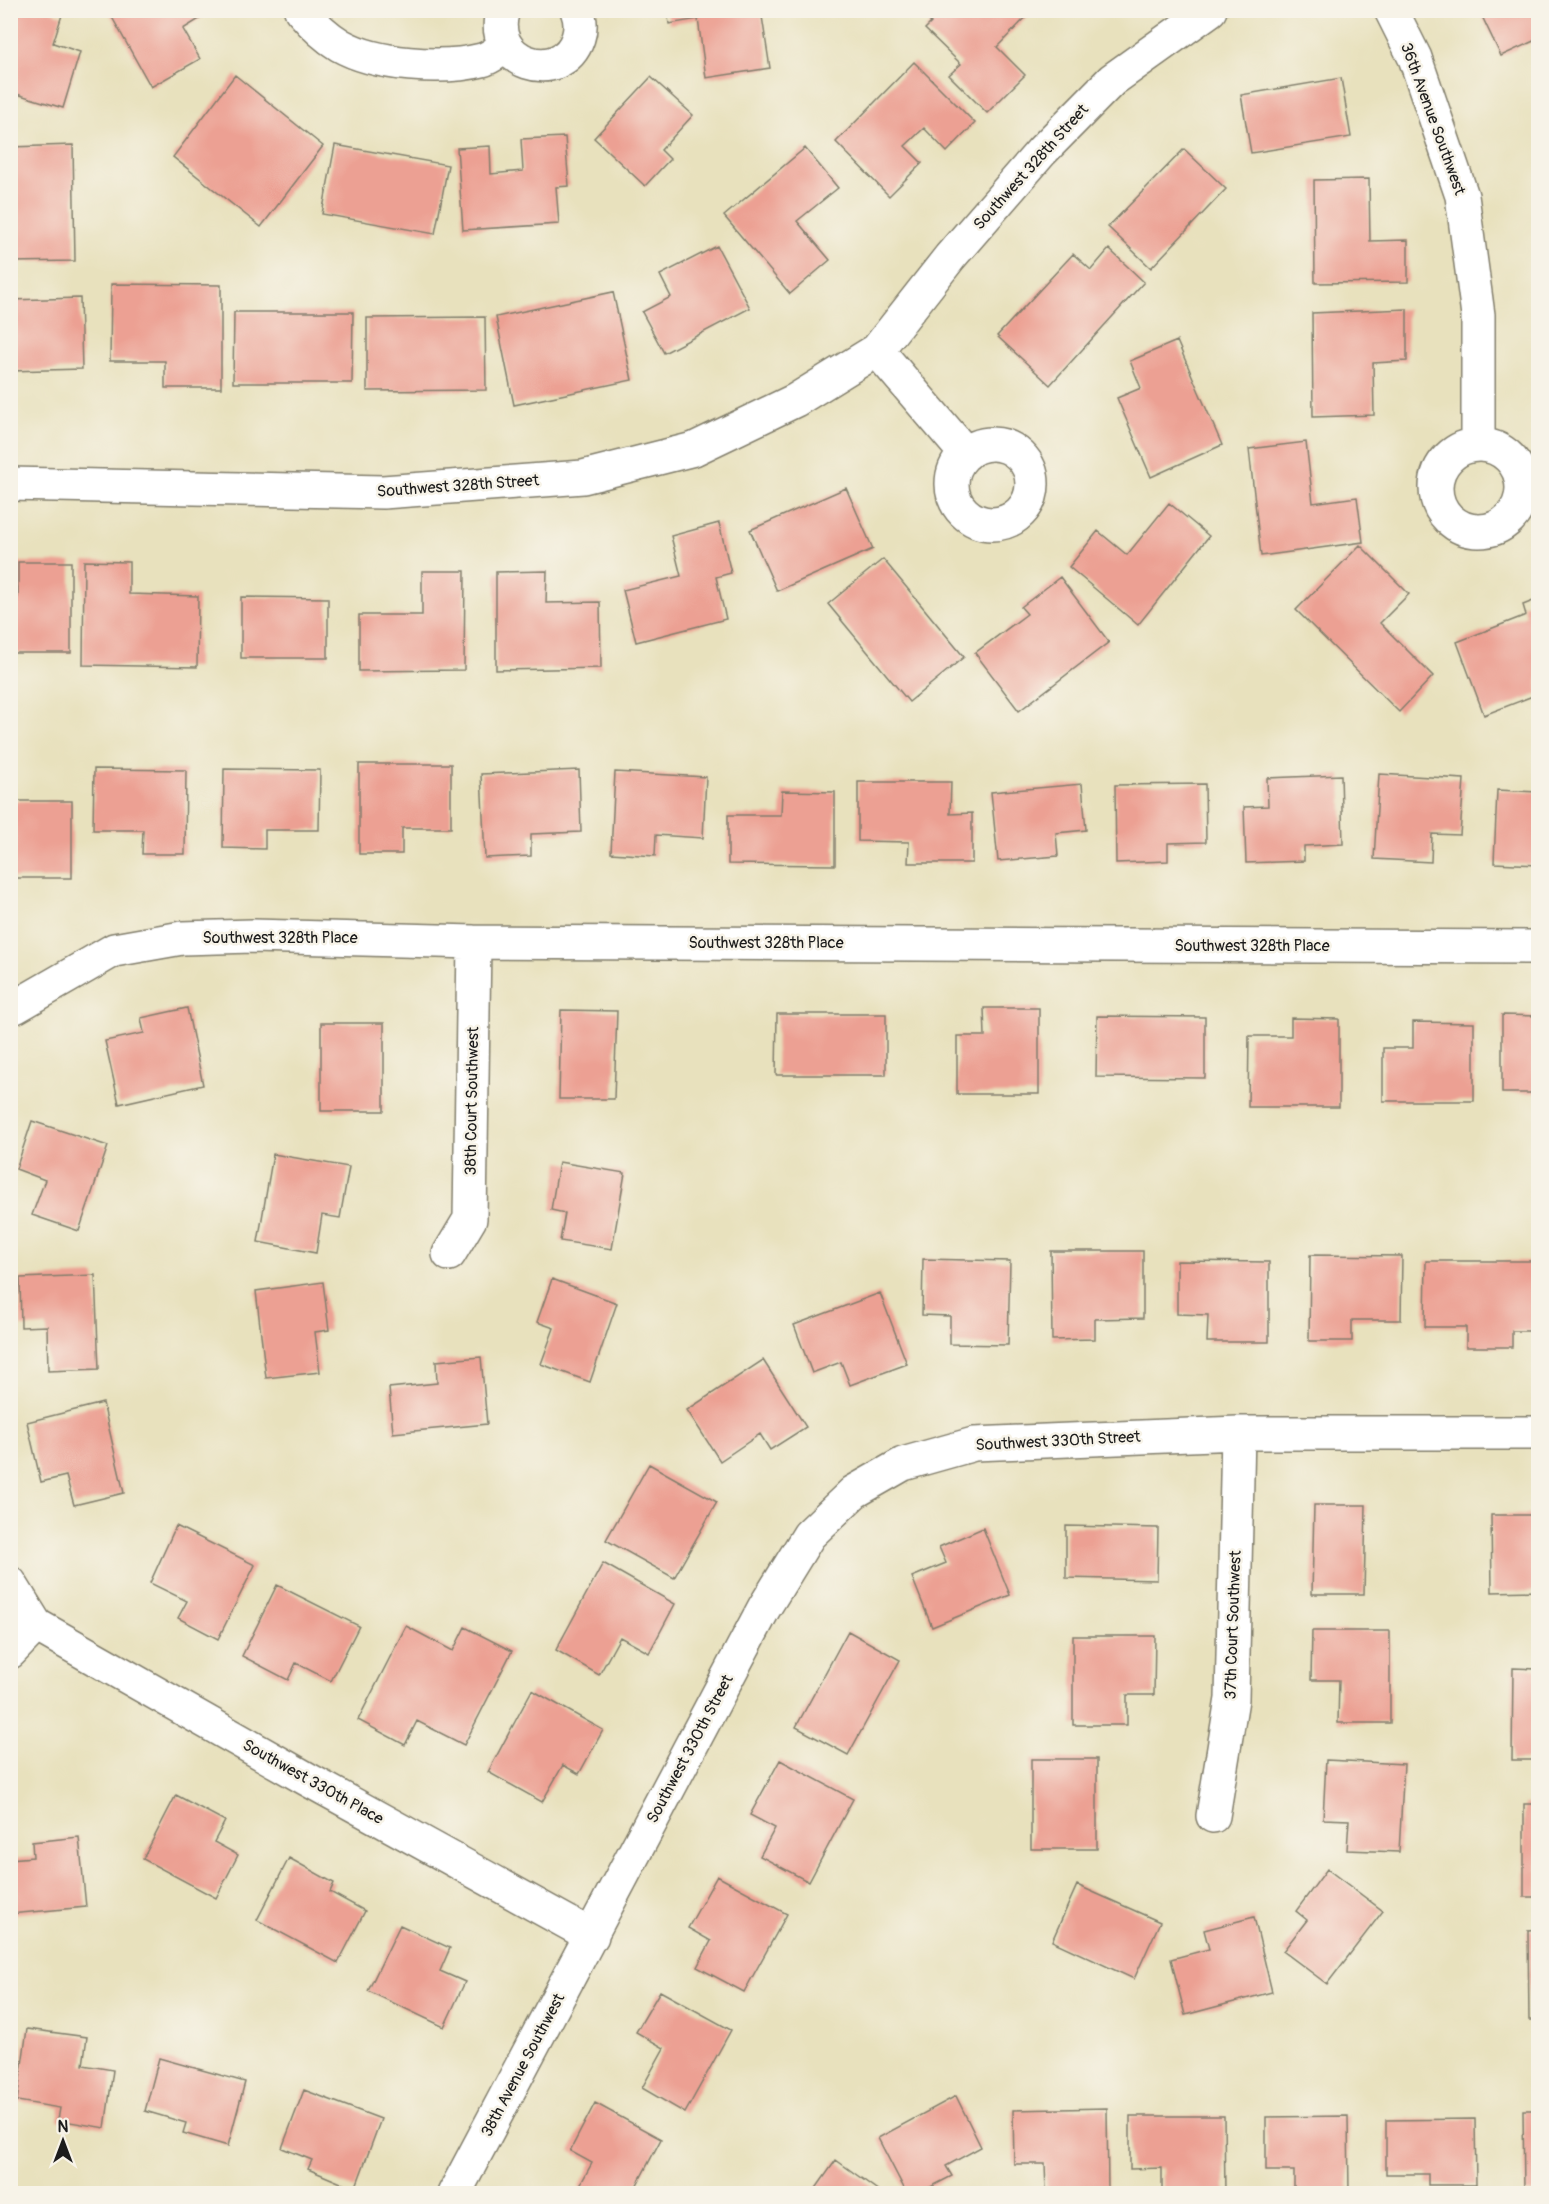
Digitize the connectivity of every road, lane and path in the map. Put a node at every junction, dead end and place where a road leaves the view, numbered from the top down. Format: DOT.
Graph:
graph roads {
  1 [pos="301,10"];
  2 [pos="503,10"];
  3 [pos="577,10"];
  4 [pos="1210,10"];
  5 [pos="1391,10"];
  6 [pos="506,46"];
  7 [pos="877,350"];
  8 [pos="1478,445"];
  9 [pos="966,453"];
  10 [pos="10,484"];
  11 [pos="474,942"];
  12 [pos="1539,947"];
  13 [pos="12,1008"];
  14 [pos="449,1254"];
  15 [pos="1238,1433"];
  16 [pos="1539,1433"];
  17 [pos="10,1583"];
  18 [pos="36,1625"];
  19 [pos="10,1652"];
  20 [pos="1213,1816"];
  21 [pos="592,1936"];
  22 [pos="454,2193"];
  1 -- 6 [label="street"];
  2 -- 6 [label="street"];
  3 -- 6 [label="street"];
  4 -- 7 [label="street, Southwest 328th Street"];
  5 -- 8 [label="street, 36th Avenue Southwest"];
  7 -- 9 [label="street"];
  7 -- 10 [label="street, Southwest 328th Street"];
  11 -- 12 [label="street, Southwest 328th Place"];
  11 -- 13 [label="street, Southwest 328th Place"];
  11 -- 14 [label="street, 38th Court Southwest"];
  15 -- 16 [label="street, Southwest 330th Street"];
  15 -- 20 [label="street, 37th Court Southwest"];
  15 -- 21 [label="street, Southwest 330th Street"];
  17 -- 18 [label="street"];
  18 -- 19 [label="street"];
  18 -- 21 [label="street, Southwest 330th Place"];
  21 -- 22 [label="street, 38th Avenue Southwest"];
}
